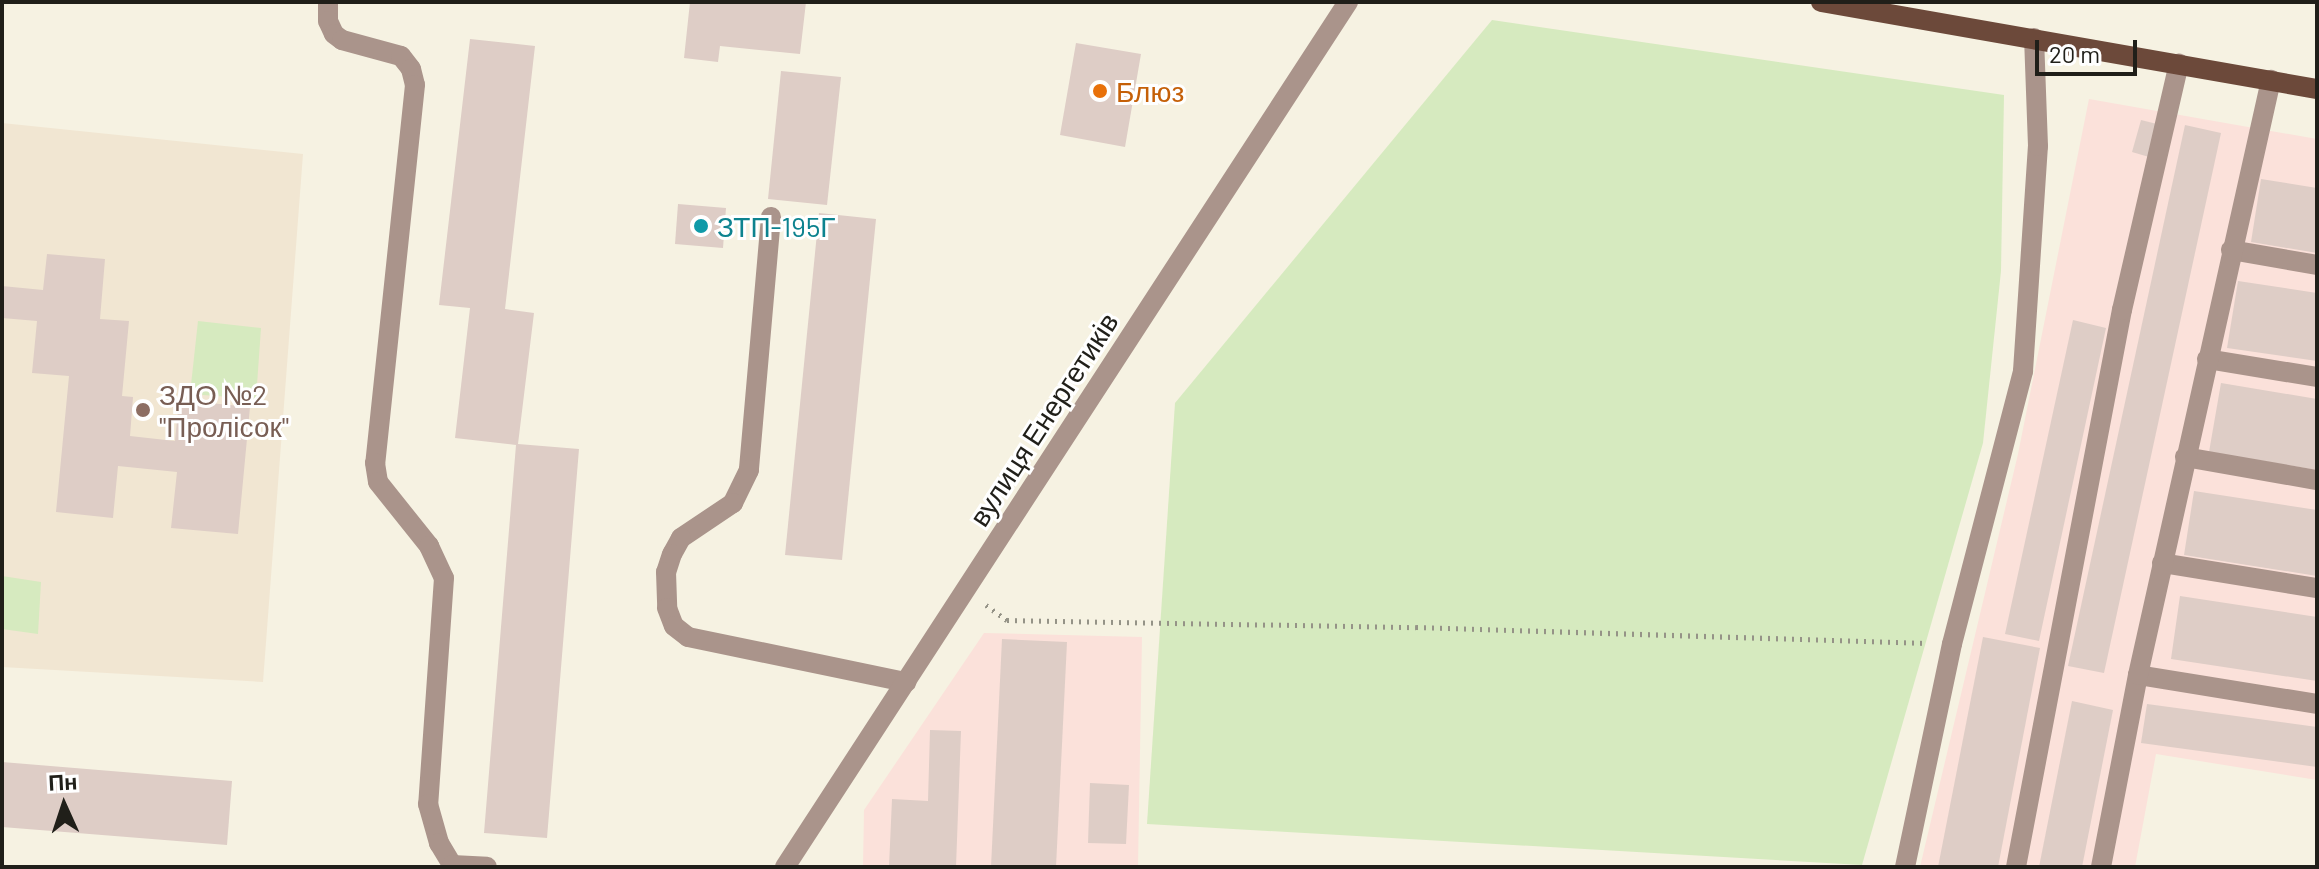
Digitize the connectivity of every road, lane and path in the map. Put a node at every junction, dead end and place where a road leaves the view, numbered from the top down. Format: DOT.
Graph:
graph roads {
  1 [pos="328,2"];
  2 [pos="1348,2"];
  3 [pos="1821,2"];
  4 [pos="2034,38"];
  5 [pos="2179,63"];
  6 [pos="2271,80"];
  7 [pos="2317,89"];
  8 [pos="771,217"];
  9 [pos="2231,250"];
  10 [pos="2317,265"];
  11 [pos="2207,359"];
  12 [pos="2317,377"];
  13 [pos="2185,457"];
  14 [pos="2317,480"];
  15 [pos="2162,563"];
  16 [pos="2317,588"];
  17 [pos="965,590"];
  18 [pos="1952,644"];
  19 [pos="2138,675"];
  20 [pos="906,682"];
  21 [pos="2317,704"];
  22 [pos="487,867"];
  23 [pos="785,867"];
  24 [pos="1905,867"];
  25 [pos="2016,867"];
  26 [pos="2101,867"];
  1 -- 22 [label="street"];
  2 -- 17 [label="street, вулиця Енергетиків"];
  3 -- 4 [label="main road"];
  4 -- 5 [label="main road"];
  4 -- 18 [label="street"];
  5 -- 6 [label="main road"];
  5 -- 25 [label="street"];
  6 -- 7 [label="main road"];
  6 -- 9 [label="street"];
  8 -- 20 [label="street"];
  9 -- 10 [label="street"];
  9 -- 11 [label="street"];
  11 -- 12 [label="street"];
  11 -- 13 [label="street"];
  13 -- 14 [label="street"];
  13 -- 15 [label="street"];
  15 -- 16 [label="street"];
  15 -- 19 [label="street"];
  17 -- 18 [label="path"];
  17 -- 20 [label="street, вулиця Енергетиків"];
  18 -- 24 [label="street"];
  19 -- 21 [label="street"];
  19 -- 26 [label="street"];
  20 -- 23 [label="street, вулиця Енергетиків"];
}
